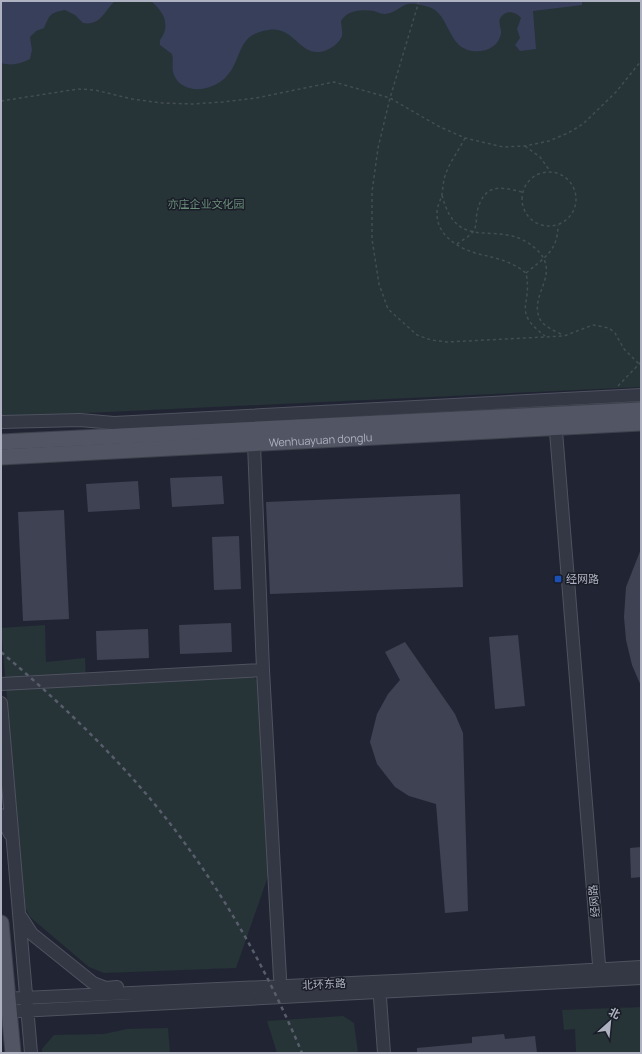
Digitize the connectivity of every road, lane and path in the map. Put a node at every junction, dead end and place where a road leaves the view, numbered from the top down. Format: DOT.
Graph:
graph roads {
  1 [pos="419,1"];
  2 [pos="641,61"];
  3 [pos="390,98"];
  4 [pos="1,101"];
  5 [pos="465,138"];
  6 [pos="525,146"];
  7 [pos="550,171"];
  8 [pos="522,192"];
  9 [pos="442,195"];
  10 [pos="558,225"];
  11 [pos="473,232"];
  12 [pos="457,244"];
  13 [pos="544,259"];
  14 [pos="526,273"];
  15 [pos="546,336"];
  16 [pos="564,336"];
  17 [pos="641,362"];
  18 [pos="639,364"];
  19 [pos="641,395"];
  20 [pos="612,396"];
  21 [pos="641,410"];
  22 [pos="556,421"];
  23 [pos="1,422"];
  24 [pos="114,423"];
  25 [pos="641,423"];
  26 [pos="612,425"];
  27 [pos="641,427"];
  28 [pos="164,434"];
  29 [pos="1,442"];
  30 [pos="254,444"];
  31 [pos="1,457"];
  32 [pos="263,670"];
  33 [pos="1,684"];
  34 [pos="1,703"];
  35 [pos="1,815"];
  36 [pos="13,840"];
  37 [pos="20,916"];
  38 [pos="1,923"];
  39 [pos="641,967"];
  40 [pos="600,974"];
  41 [pos="280,978"];
  42 [pos="641,978"];
  43 [pos="297,986"];
  44 [pos="379,987"];
  45 [pos="26,998"];
  46 [pos="4,1006"];
  47 [pos="27,1011"];
  48 [pos="13,1053"];
  49 [pos="31,1053"];
  50 [pos="384,1053"];
  1 -- 3 [label="path"];
  2 -- 6 [label="path"];
  3 -- 4 [label="path"];
  3 -- 5 [label="path"];
  3 -- 15 [label="path"];
  5 -- 6 [label="path"];
  5 -- 9 [label="path"];
  6 -- 7 [label="path"];
  7 -- 8 [label="path"];
  7 -- 10 [label="path"];
  8 -- 10 [label="path"];
  8 -- 11 [label="path"];
  9 -- 11 [label="path"];
  9 -- 12 [label="path"];
  10 -- 13 [label="path"];
  11 -- 12 [label="path"];
  11 -- 13 [label="path"];
  12 -- 14 [label="path"];
  13 -- 14 [label="path"];
  13 -- 16 [label="path"];
  14 -- 15 [label="path"];
  15 -- 16 [label="path"];
  16 -- 18 [label="path"];
  17 -- 18 [label="path"];
  18 -- 20 [label="path"];
  19 -- 20 [label="street"];
  20 -- 24 [label="street"];
  21 -- 22 [label="main road, Wenhuayuan donglu"];
  22 -- 26 [label="main road, Wenhuayuan donglu"];
  22 -- 28 [label="main road, Wenhuayuan donglu"];
  22 -- 30 [label="main road, Wenhuayuan donglu"];
  22 -- 40 [label="street, 经网路"];
  23 -- 24 [label="street"];
  24 -- 28 [label="street"];
  25 -- 26 [label="main road, Wenhuayuan donglu"];
  26 -- 27 [label="street"];
  28 -- 29 [label="main road, Wenhuayuan donglu"];
  30 -- 31 [label="main road, Wenhuayuan donglu"];
  30 -- 32 [label="street"];
  32 -- 33 [label="street"];
  32 -- 41 [label="street"];
  34 -- 36 [label="street"];
  35 -- 36 [label="street"];
  36 -- 37 [label="street"];
  37 -- 41 [label="street"];
  37 -- 45 [label="street"];
  38 -- 46 [label="main road"];
  39 -- 40 [label="street, 北环东路"];
  40 -- 42 [label="street, 北环东路"];
  40 -- 44 [label="street, 北环东路"];
  41 -- 43 [label="street"];
  43 -- 44 [label="street, 北环东路"];
  43 -- 45 [label="street, 北环东路"];
  44 -- 47 [label="street, 北环东路"];
  44 -- 50 [label="street"];
  45 -- 46 [label="street, 北环东路"];
  45 -- 47 [label="street"];
  46 -- 47 [label="street, 北环东路"];
  46 -- 48 [label="main road"];
  47 -- 49 [label="street"];
}
